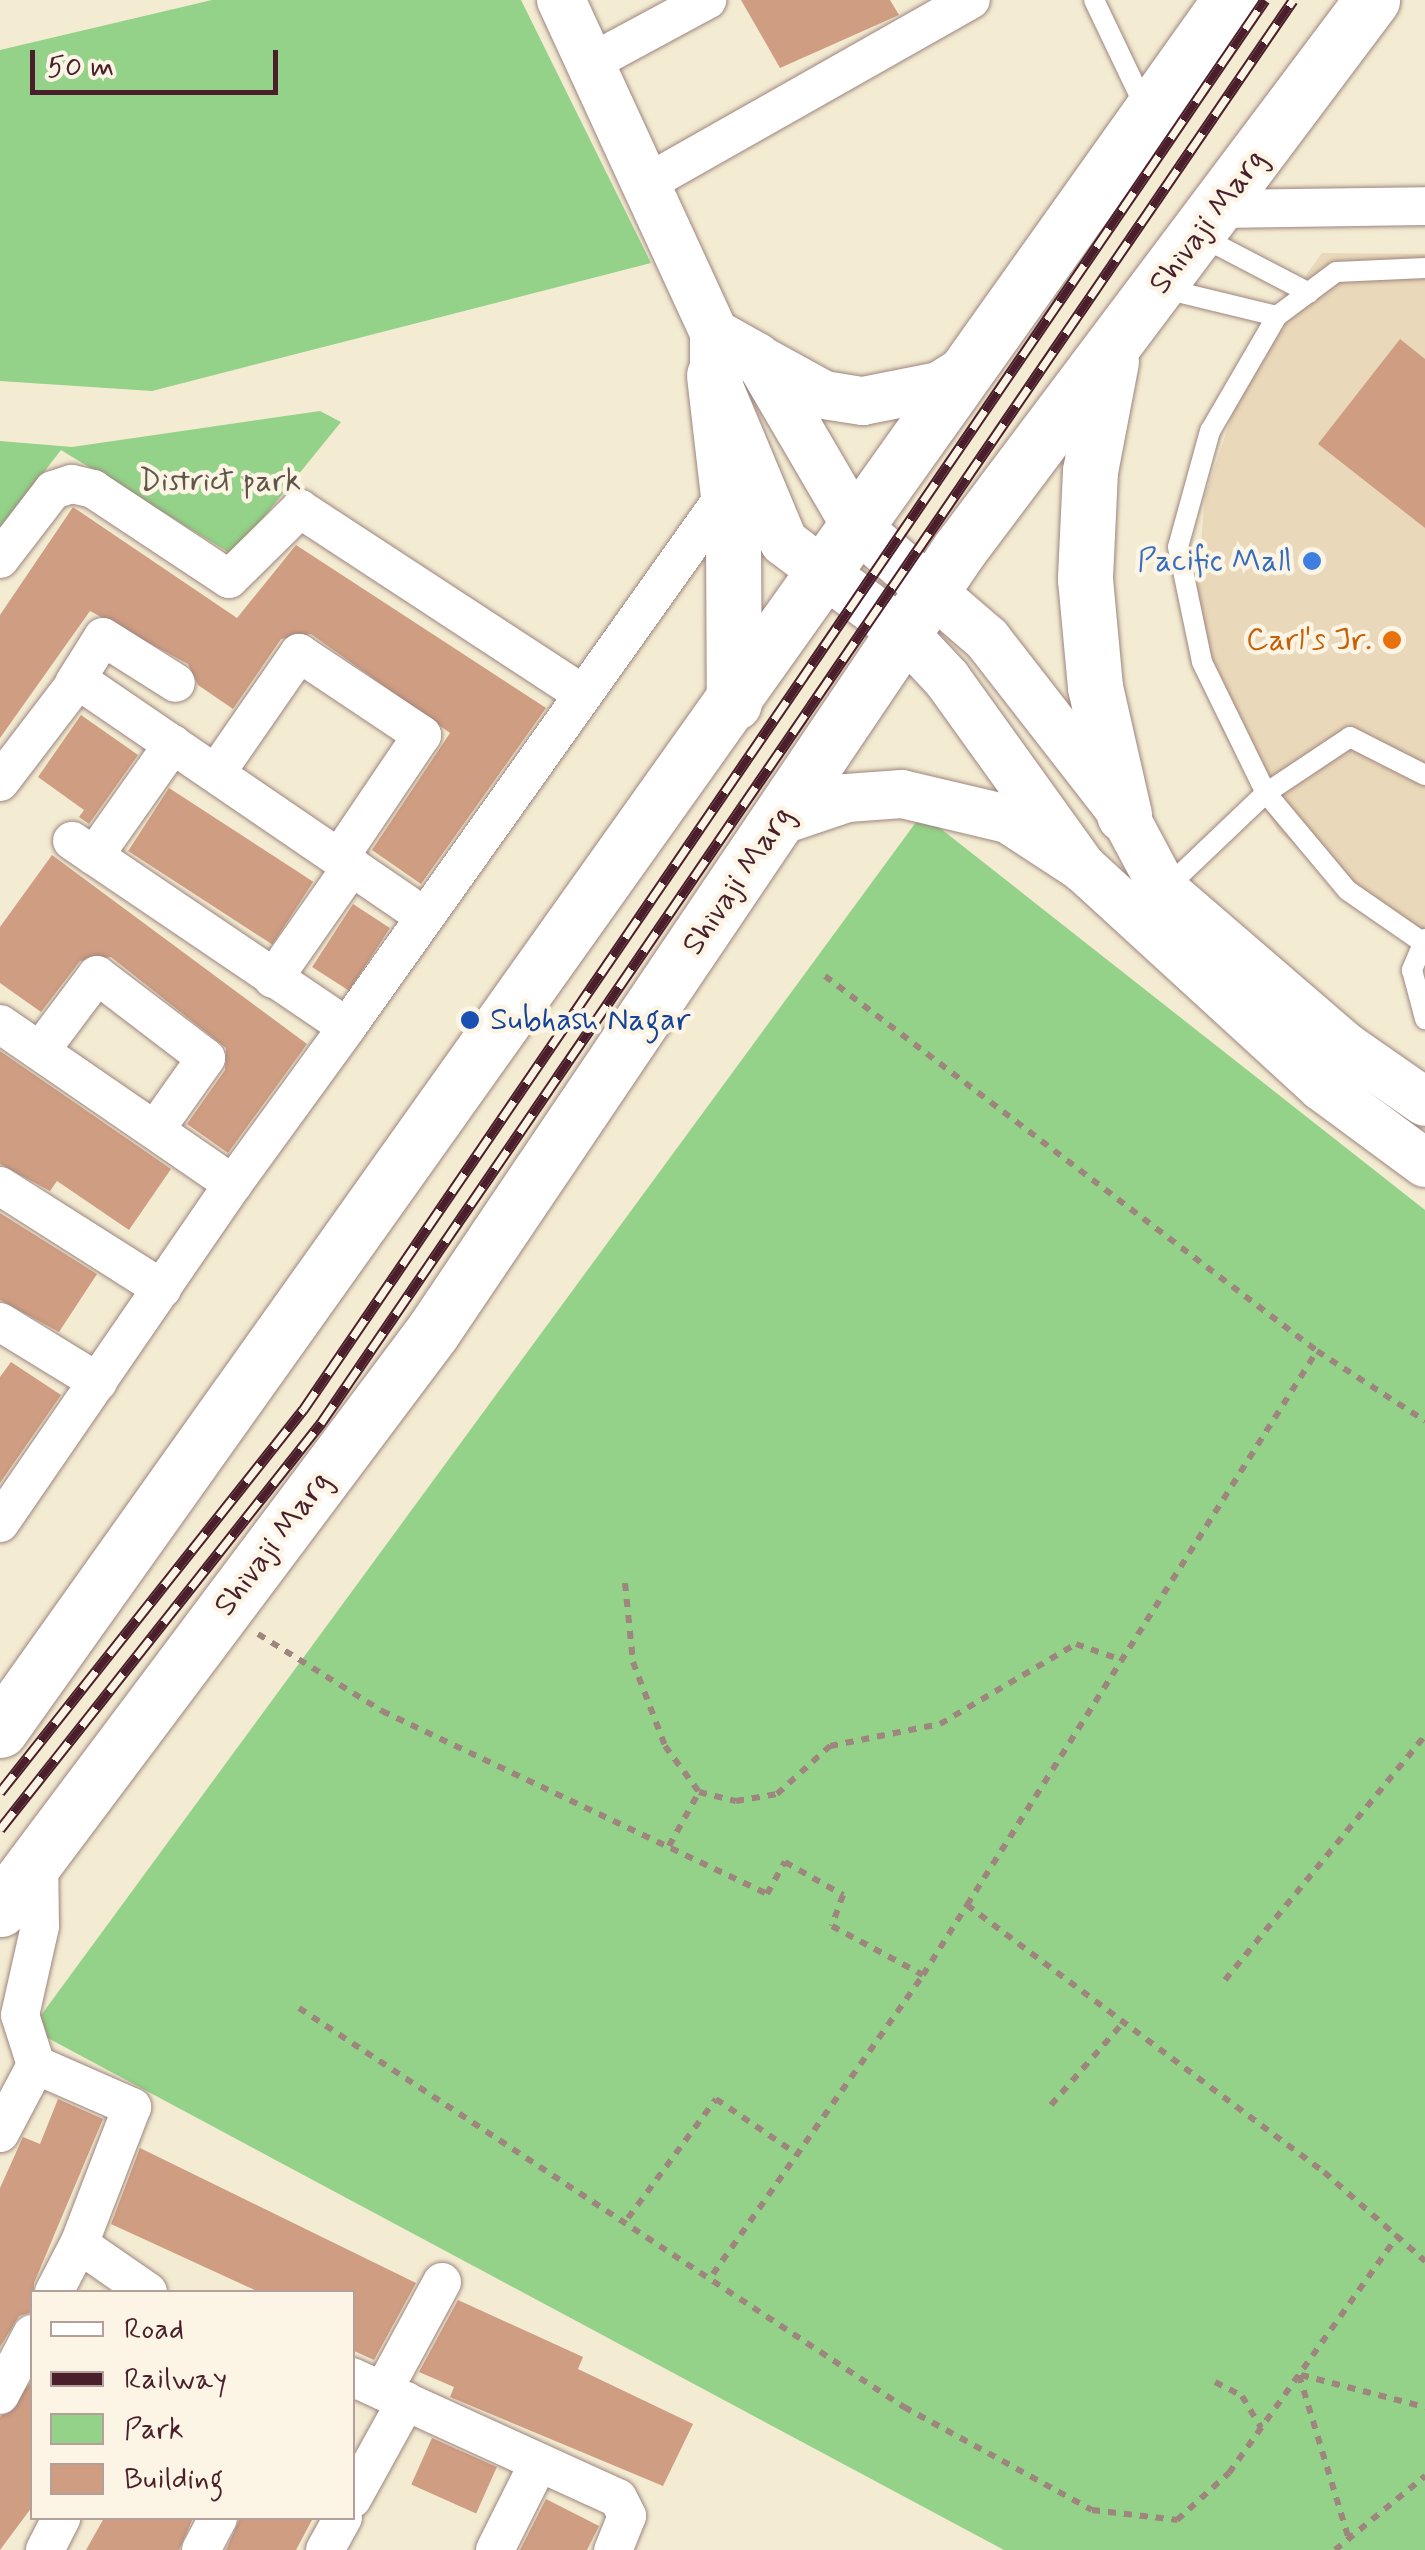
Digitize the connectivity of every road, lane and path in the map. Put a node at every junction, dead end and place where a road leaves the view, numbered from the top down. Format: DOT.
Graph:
graph roads {
  1 [pos="561,0"];
  2 [pos="707,0"];
  3 [pos="971,0"];
  4 [pos="1094,0"];
  5 [pos="1230,0"];
  6 [pos="1372,0"];
  7 [pos="592,62"];
  8 [pos="1147,112"];
  9 [pos="646,183"];
  10 [pos="1425,206"];
  11 [pos="1209,222"];
  12 [pos="1425,268"];
  13 [pos="1159,287"];
  14 [pos="1309,292"];
  15 [pos="1278,316"];
  16 [pos="1114,348"];
  17 [pos="729,355"];
  18 [pos="972,365"];
  19 [pos="728,491"];
  20 [pos="855,526"];
  21 [pos="0,559"];
  22 [pos="821,579"];
  23 [pos="919,613"];
  24 [pos="74,683"];
  25 [pos="176,683"];
  26 [pos="583,694"];
  27 [pos="734,703"];
  28 [pos="173,744"];
  29 [pos="216,773"];
  30 [pos="1425,775"];
  31 [pos="0,782"];
  32 [pos="1266,793"];
  33 [pos="1124,815"];
  34 [pos="779,821"];
  35 [pos="346,862"];
  36 [pos="1083,868"];
  37 [pos="1164,890"];
  38 [pos="426,917"];
  39 [pos="1424,941"];
  40 [pos="826,976"];
  41 [pos="273,980"];
  42 [pos="1425,1020"];
  43 [pos="0,1024"];
  44 [pos="347,1027"];
  45 [pos="40,1052"];
  46 [pos="1425,1102"];
  47 [pos="155,1130"];
  48 [pos="1425,1163"];
  49 [pos="233,1184"];
  50 [pos="0,1186"];
  51 [pos="162,1288"];
  52 [pos="0,1322"];
  53 [pos="1317,1351"];
  54 [pos="98,1382"];
  55 [pos="1425,1421"];
  56 [pos="0,1522"];
  57 [pos="626,1583"];
  58 [pos="223,1612"];
  59 [pos="1122,1660"];
  60 [pos="0,1730"];
  61 [pos="1425,1736"];
  62 [pos="700,1792"];
  63 [pos="669,1846"];
  64 [pos="39,1857"];
  65 [pos="967,1905"];
  66 [pos="0,1910"];
  67 [pos="923,1975"];
  68 [pos="1225,1980"];
  69 [pos="299,2008"];
  70 [pos="1122,2024"];
  71 [pos="36,2065"];
  72 [pos="1051,2106"];
  73 [pos="0,2133"];
  74 [pos="797,2154"];
  75 [pos="628,2218"];
  76 [pos="1399,2234"];
  77 [pos="79,2244"];
  78 [pos="1425,2261"];
  79 [pos="713,2274"];
  80 [pos="442,2282"];
  81 [pos="55,2290"];
  82 [pos="145,2290"];
  83 [pos="30,2338"];
  84 [pos="1299,2375"];
  85 [pos="1215,2382"];
  86 [pos="381,2390"];
  87 [pos="0,2395"];
  88 [pos="1425,2407"];
  89 [pos="1260,2428"];
  90 [pos="539,2462"];
  91 [pos="1425,2476"];
  92 [pos="355,2489"];
  93 [pos="60,2520"];
  94 [pos="217,2520"];
  95 [pos="342,2520"];
  96 [pos="1350,2544"];
  97 [pos="45,2550"];
  98 [pos="201,2550"];
  99 [pos="325,2550"];
  100 [pos="494,2550"];
  101 [pos="613,2550"];
  102 [pos="1335,2550"];
  1 -- 7 [label="street"];
  2 -- 7 [label="street"];
  3 -- 9 [label="street"];
  4 -- 8 [label="lane"];
  5 -- 8 [label="main road"];
  6 -- 11 [label="main road, Shivaji Marg"];
  7 -- 9 [label="street"];
  8 -- 18 [label="main road"];
  9 -- 17 [label="street"];
  10 -- 11 [label="street"];
  11 -- 13 [label="main road, Shivaji Marg"];
  11 -- 14 [label="lane"];
  12 -- 14 [label="lane"];
  13 -- 15 [label="lane"];
  13 -- 16 [label="main road, Shivaji Marg"];
  14 -- 15 [label="lane"];
  15 -- 32 [label="lane"];
  16 -- 23 [label="main road, Shivaji Marg"];
  16 -- 33 [label="main road"];
  17 -- 18 [label="street"];
  17 -- 19 [label="main road"];
  17 -- 20 [label="street"];
  17 -- 22 [label="street"];
  18 -- 20 [label="main road"];
  19 -- 26 [label="street"];
  19 -- 27 [label="main road"];
  20 -- 22 [label="main road"];
  20 -- 23 [label="street"];
  21 -- 26 [label="street"];
  22 -- 23 [label="street"];
  22 -- 27 [label="main road"];
  23 -- 33 [label="street"];
  23 -- 34 [label="main road, Shivaji Marg"];
  23 -- 36 [label="street"];
  24 -- 25 [label="street"];
  24 -- 28 [label="street"];
  24 -- 31 [label="street"];
  26 -- 38 [label="street"];
  27 -- 60 [label="main road"];
  28 -- 29 [label="street"];
  28 -- 41 [label="street"];
  29 -- 35 [label="street"];
  29 -- 35 [label="street"];
  30 -- 32 [label="lane"];
  32 -- 37 [label="lane"];
  32 -- 39 [label="lane"];
  33 -- 37 [label="street"];
  34 -- 36 [label="street"];
  34 -- 58 [label="main road, Shivaji Marg"];
  35 -- 38 [label="street"];
  35 -- 41 [label="street"];
  36 -- 48 [label="street"];
  37 -- 46 [label="street"];
  38 -- 44 [label="street"];
  39 -- 42 [label="lane"];
  40 -- 53 [label="path"];
  41 -- 44 [label="street"];
  43 -- 45 [label="street"];
  44 -- 49 [label="street"];
  45 -- 47 [label="street"];
  45 -- 47 [label="street"];
  47 -- 49 [label="street"];
  49 -- 51 [label="street"];
  50 -- 51 [label="street"];
  51 -- 54 [label="street"];
  52 -- 54 [label="street"];
  53 -- 55 [label="path"];
  53 -- 59 [label="path"];
  54 -- 56 [label="street"];
  57 -- 62 [label="path"];
  58 -- 63 [label="path"];
  58 -- 64 [label="main road, Shivaji Marg"];
  59 -- 62 [label="path"];
  59 -- 65 [label="path"];
  61 -- 68 [label="path"];
  62 -- 63 [label="path"];
  63 -- 67 [label="path"];
  64 -- 66 [label="main road, Shivaji Marg"];
  64 -- 71 [label="street"];
  65 -- 67 [label="path"];
  65 -- 70 [label="path"];
  67 -- 74 [label="path"];
  69 -- 75 [label="path"];
  70 -- 72 [label="path"];
  70 -- 76 [label="path"];
  71 -- 73 [label="street"];
  71 -- 77 [label="street"];
  74 -- 75 [label="path"];
  74 -- 79 [label="path"];
  75 -- 79 [label="path"];
  76 -- 78 [label="path"];
  76 -- 84 [label="path"];
  77 -- 81 [label="street"];
  77 -- 82 [label="street"];
  79 -- 89 [label="path"];
  80 -- 86 [label="street"];
  83 -- 87 [label="street"];
  84 -- 88 [label="path"];
  84 -- 89 [label="path"];
  84 -- 96 [label="path"];
  85 -- 89 [label="path"];
  86 -- 90 [label="street"];
  86 -- 92 [label="street"];
  90 -- 100 [label="street"];
  90 -- 101 [label="street"];
  91 -- 96 [label="path"];
  93 -- 97 [label="street"];
  94 -- 98 [label="street"];
  95 -- 99 [label="street"];
  96 -- 102 [label="path"];
}
